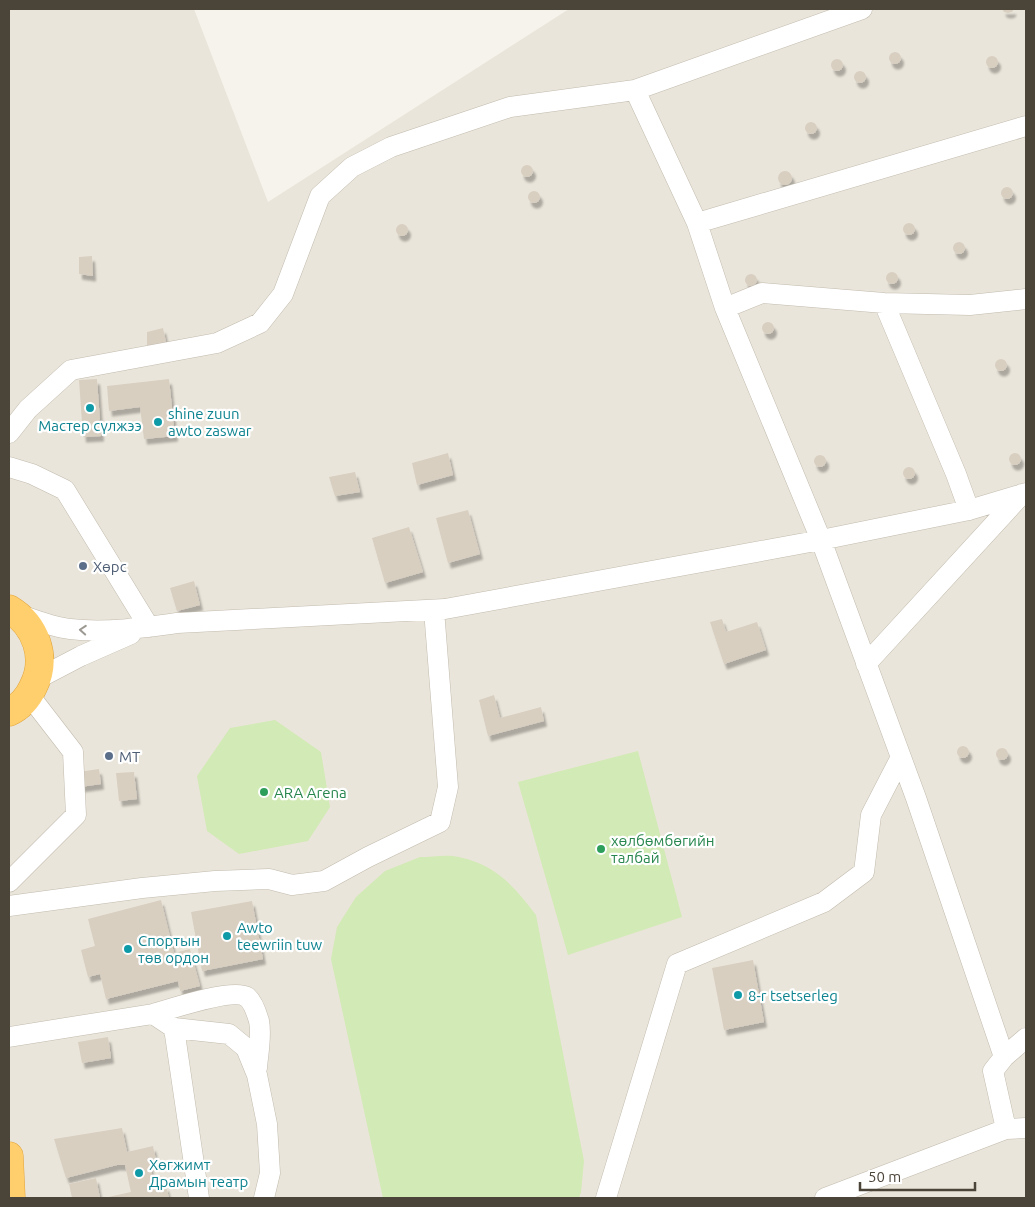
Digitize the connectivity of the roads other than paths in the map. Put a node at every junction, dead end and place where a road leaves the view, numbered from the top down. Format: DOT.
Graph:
graph roads {
  1 [pos="862,9"];
  2 [pos="635,90"];
  3 [pos="1026,126"];
  4 [pos="697,223"];
  5 [pos="1026,299"];
  6 [pos="884,303"];
  7 [pos="725,308"];
  8 [pos="9,433"];
  9 [pos="9,467"];
  10 [pos="1024,494"];
  11 [pos="969,510"];
  12 [pos="821,540"];
  13 [pos="434,610"];
  14 [pos="13,612"];
  15 [pos="149,627"];
  16 [pos="866,664"];
  17 [pos="20,704"];
  18 [pos="901,757"];
  19 [pos="9,882"];
  20 [pos="9,906"];
  21 [pos="153,1014"];
  22 [pos="174,1028"];
  23 [pos="9,1037"];
  24 [pos="1026,1038"];
  25 [pos="1004,1057"];
  26 [pos="257,1075"];
  27 [pos="1026,1128"];
  28 [pos="1006,1129"];
  29 [pos="9,1156"];
  30 [pos="835,1197"];
  31 [pos="12,1198"];
  32 [pos="199,1198"];
  33 [pos="264,1198"];
  34 [pos="606,1198"];
  1 -- 2 [label="street"];
  2 -- 4 [label="street"];
  2 -- 8 [label="street"];
  3 -- 4 [label="street"];
  4 -- 7 [label="street"];
  5 -- 6 [label="street"];
  6 -- 7 [label="street"];
  6 -- 11 [label="street"];
  7 -- 12 [label="street"];
  9 -- 15 [label="street"];
  10 -- 11 [label="street"];
  10 -- 16 [label="street"];
  11 -- 12 [label="street"];
  12 -- 13 [label="street"];
  12 -- 16 [label="street"];
  13 -- 15 [label="street"];
  13 -- 20 [label="street"];
  15 -- 14 [label="street, one-way"];
  14 -- 17 [label="highway"];
  15 -- 17 [label="street"];
  16 -- 18 [label="street"];
  17 -- 19 [label="street"];
  18 -- 25 [label="street"];
  18 -- 34 [label="street"];
  21 -- 22 [label="street"];
  21 -- 23 [label="street"];
  21 -- 26 [label="street"];
  22 -- 26 [label="street"];
  22 -- 32 [label="street"];
  24 -- 25 [label="street"];
  25 -- 28 [label="street"];
  26 -- 33 [label="street"];
  27 -- 28 [label="street"];
  28 -- 30 [label="street"];
  29 -- 31 [label="highway"];
}
